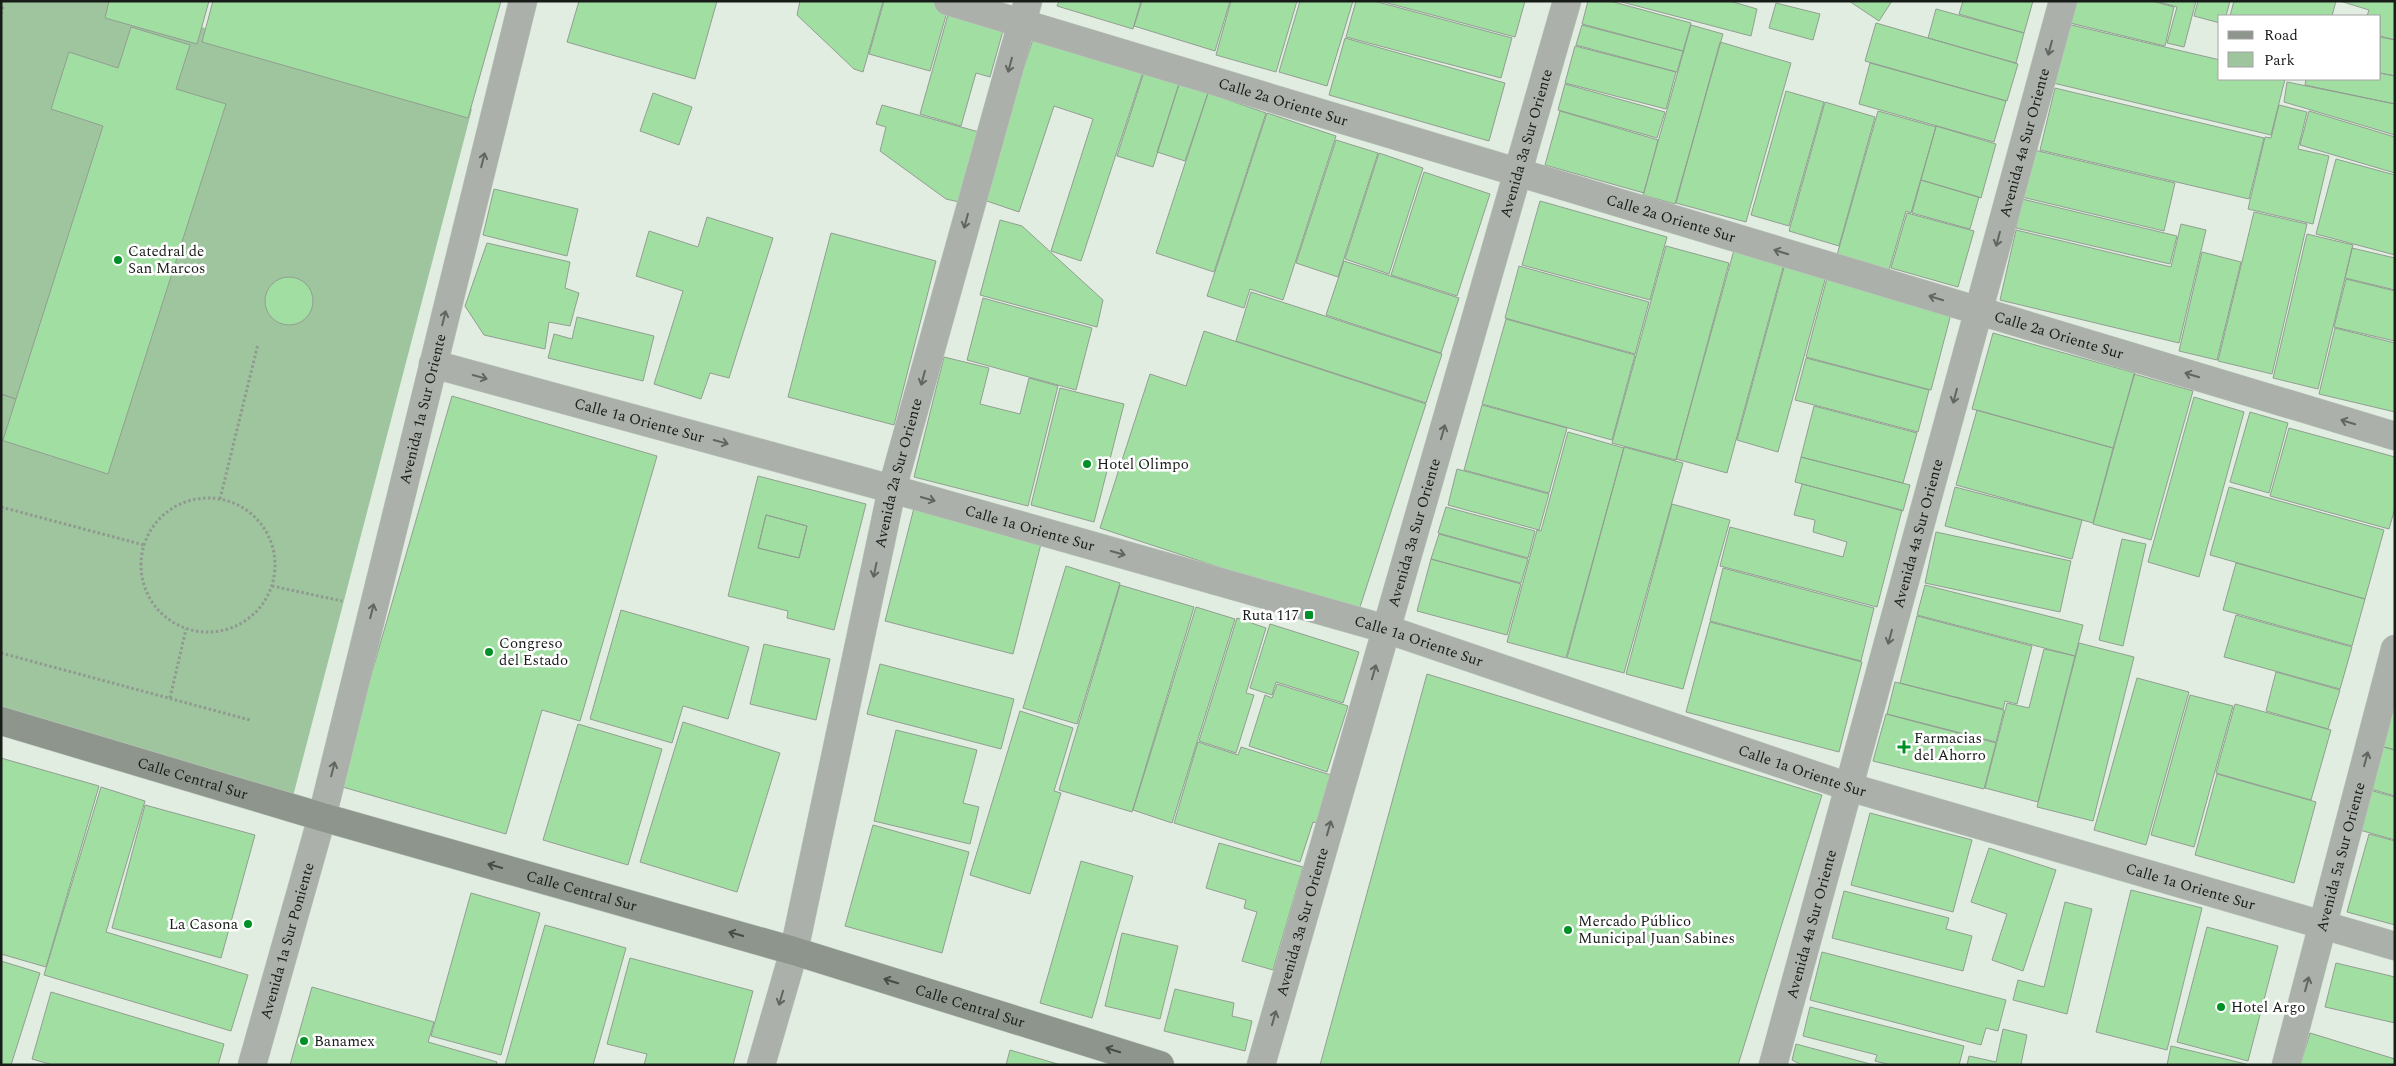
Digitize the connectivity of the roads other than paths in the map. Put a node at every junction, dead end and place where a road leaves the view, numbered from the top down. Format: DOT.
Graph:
graph roads {
  1 [pos="523,1"];
  2 [pos="948,1"];
  3 [pos="1567,1"];
  4 [pos="2063,1"];
  5 [pos="1025,12"];
  6 [pos="1518,172"];
  7 [pos="1978,311"];
  8 [pos="433,364"];
  9 [pos="2395,436"];
  10 [pos="892,489"];
  11 [pos="1386,629"];
  12 [pos="2395,649"];
  13 [pos="1,721"];
  14 [pos="1849,787"];
  15 [pos="322,816"];
  16 [pos="2322,926"];
  17 [pos="2395,946"];
  18 [pos="794,951"];
  19 [pos="252,1065"];
  20 [pos="761,1065"];
  21 [pos="1160,1065"];
  22 [pos="1261,1065"];
  23 [pos="1773,1065"];
  24 [pos="2286,1065"];
  8 -- 1 [label="street, Avenida 1a Sur Oriente, one-way"];
  2 -- 5 [label="street, Calle 2a Oriente Sur"];
  3 -- 6 [label="street, Avenida 3a Sur Oriente"];
  4 -- 7 [label="street, Avenida 4a Sur Oriente, one-way"];
  5 -- 6 [label="street, Calle 2a Oriente Sur"];
  5 -- 10 [label="street, Avenida 2a Sur Oriente, one-way"];
  7 -- 6 [label="street, Calle 2a Oriente Sur, one-way"];
  11 -- 6 [label="street, Avenida 3a Sur Oriente, one-way"];
  9 -- 7 [label="street, Calle 2a Oriente Sur, one-way"];
  7 -- 14 [label="street, Avenida 4a Sur Oriente, one-way"];
  8 -- 10 [label="street, Calle 1a Oriente Sur, one-way"];
  15 -- 8 [label="street, Avenida 1a Sur Oriente, one-way"];
  10 -- 11 [label="street, Calle 1a Oriente Sur, one-way"];
  10 -- 18 [label="street, Avenida 2a Sur Oriente, one-way"];
  11 -- 14 [label="street, Calle 1a Oriente Sur"];
  22 -- 11 [label="street, Avenida 3a Sur Oriente, one-way"];
  16 -- 12 [label="street, Avenida 5a Sur Oriente, one-way"];
  13 -- 15 [label="main road, Calle Central Sur"];
  14 -- 16 [label="street, Calle 1a Oriente Sur"];
  14 -- 23 [label="street, Avenida 4a Sur Oriente"];
  18 -- 15 [label="main road, Calle Central Sur, one-way"];
  15 -- 19 [label="street, Avenida 1a Sur Poniente"];
  16 -- 17 [label="street, Calle 1a Oriente Sur"];
  24 -- 16 [label="street, Avenida 5a Sur Oriente, one-way"];
  18 -- 20 [label="street, Avenida 2a Sur Oriente, one-way"];
  21 -- 18 [label="main road, Calle Central Sur, one-way"];
}
